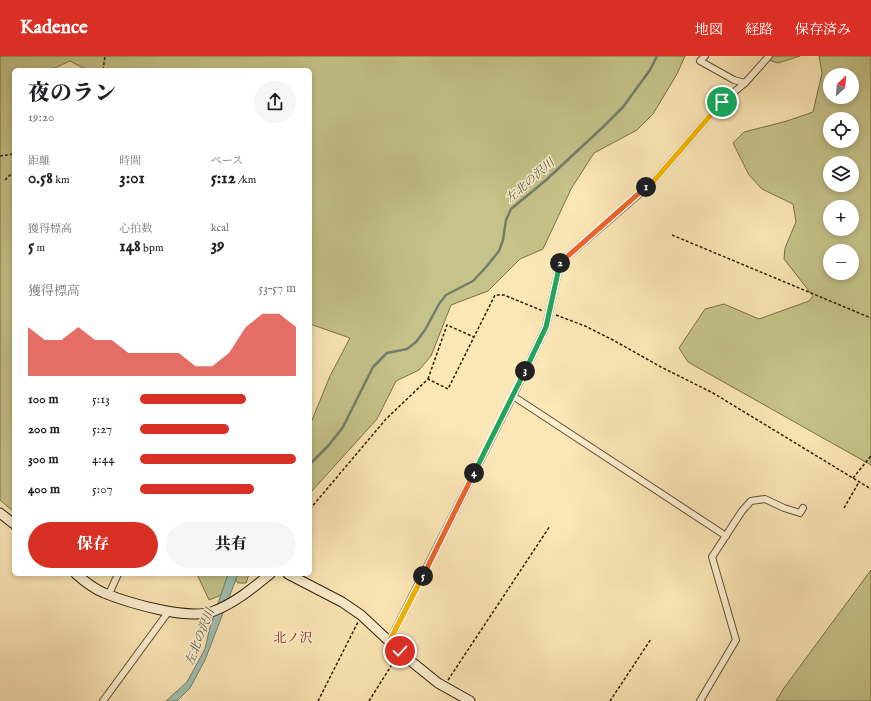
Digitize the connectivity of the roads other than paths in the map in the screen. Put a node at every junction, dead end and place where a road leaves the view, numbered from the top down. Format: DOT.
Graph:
graph roads {
  1 [pos="704,56"];
  2 [pos="770,56"];
  3 [pos="745,83"];
  4 [pos="514,396"];
  5 [pos="803,508"];
  6 [pos="0,513"];
  7 [pos="12,522"];
  8 [pos="726,536"];
  9 [pos="79,576"];
  10 [pos="117,576"];
  11 [pos="268,576"];
  12 [pos="292,576"];
  13 [pos="109,594"];
  14 [pos="169,611"];
  15 [pos="390,640"];
  16 [pos="103,701"];
  17 [pos="470,701"];
  18 [pos="700,701"];
  1 -- 3 [label="street"];
  2 -- 3 [label="street"];
  3 -- 4 [label="street"];
  4 -- 8 [label="street"];
  4 -- 15 [label="street"];
  5 -- 8 [label="street"];
  6 -- 7 [label="street"];
  8 -- 18 [label="street"];
  9 -- 13 [label="street"];
  10 -- 13 [label="street"];
  11 -- 14 [label="street"];
  12 -- 15 [label="street"];
  13 -- 14 [label="street"];
  14 -- 16 [label="street"];
  15 -- 17 [label="street"];
}
